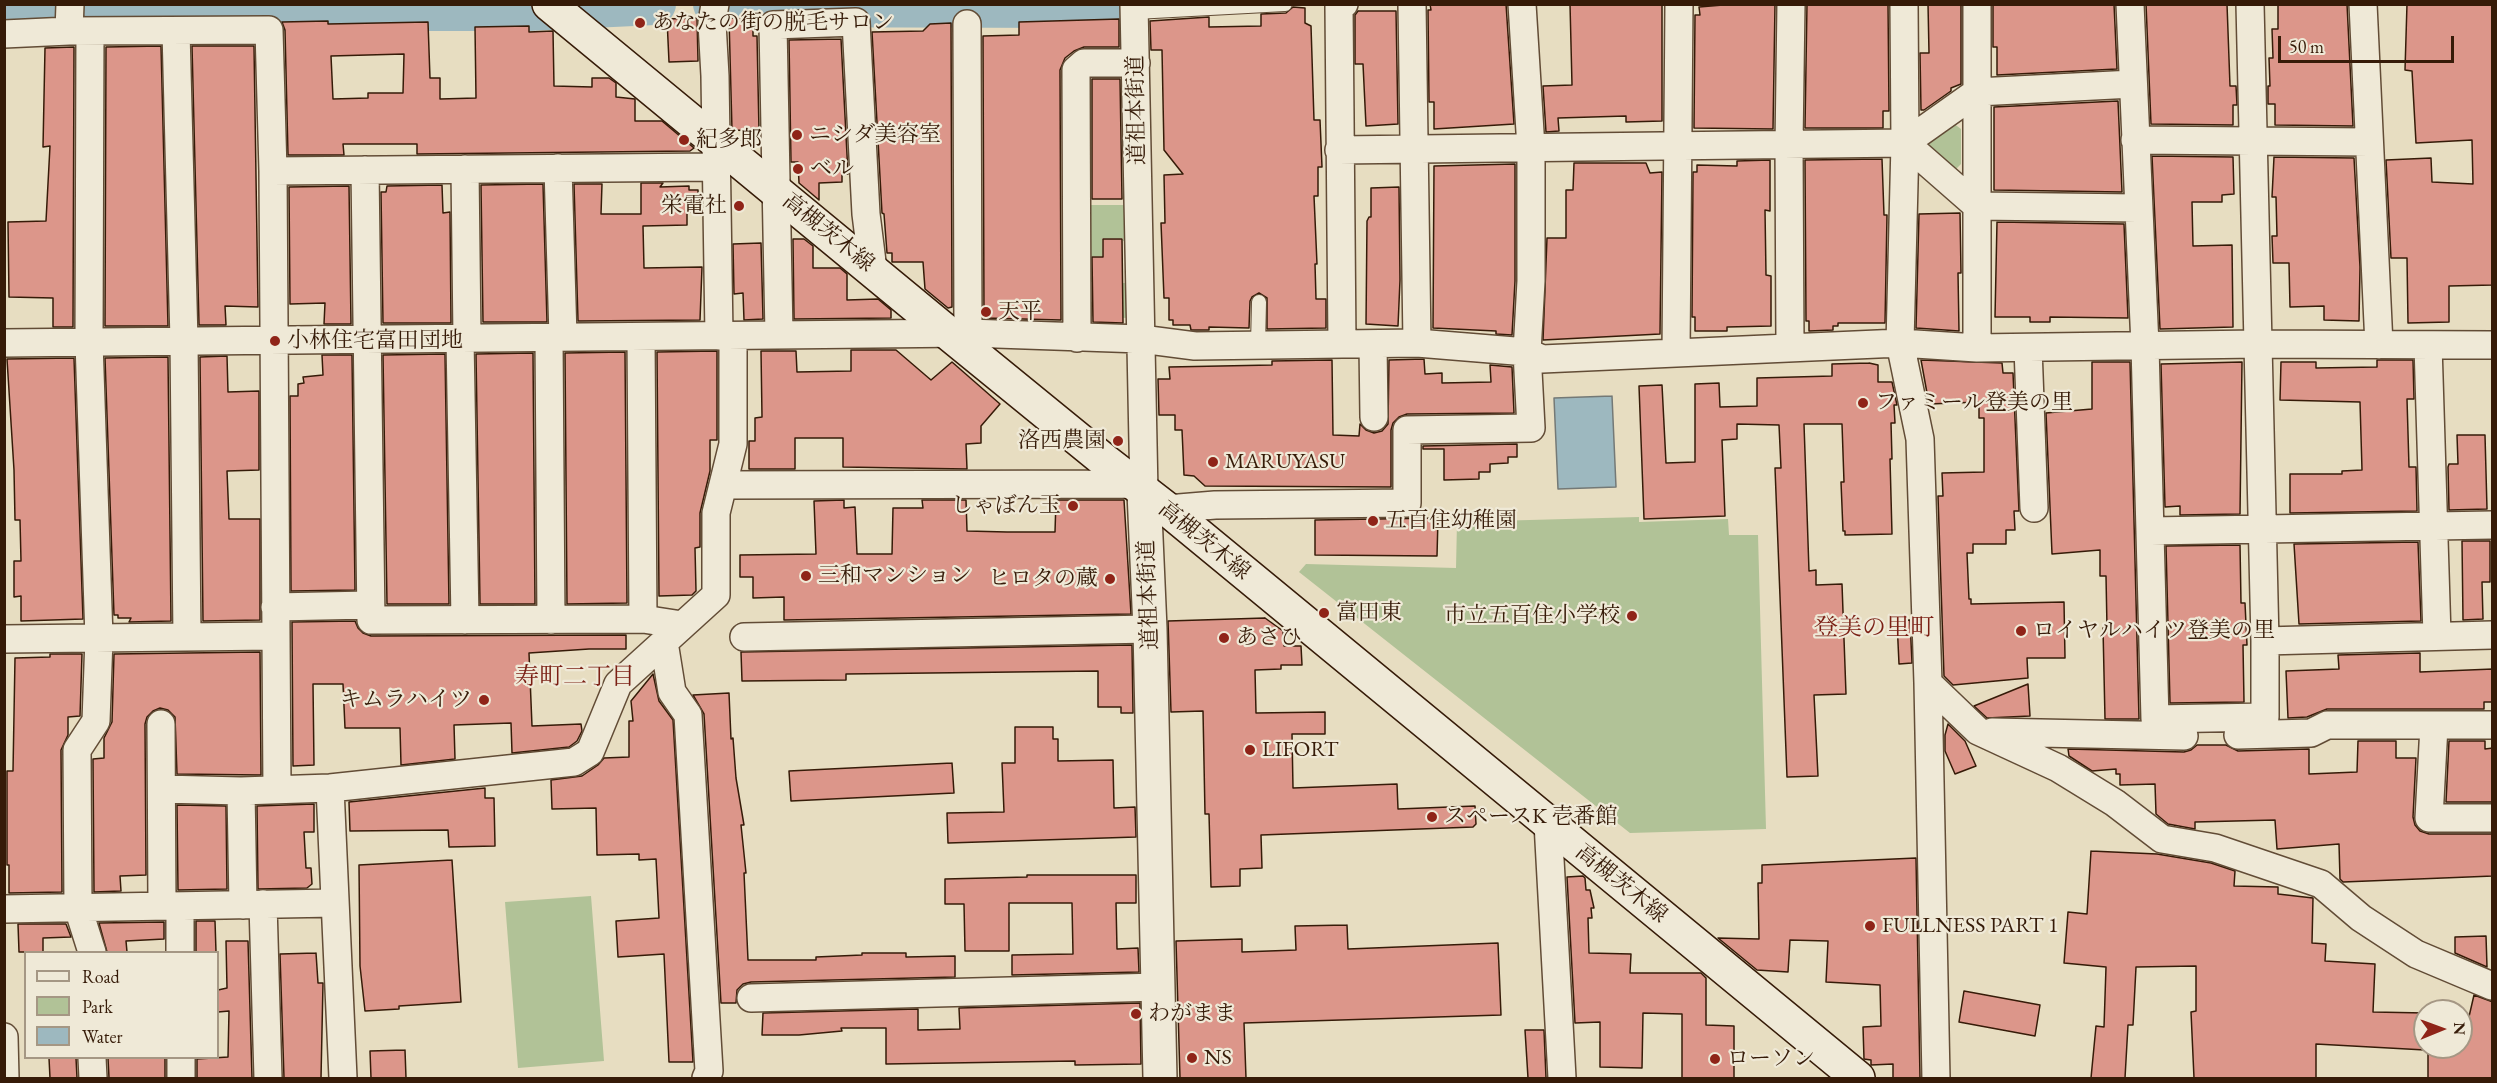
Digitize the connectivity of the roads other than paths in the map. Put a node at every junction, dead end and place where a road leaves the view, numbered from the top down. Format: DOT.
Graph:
graph roads {
  1 [pos="70,4"];
  2 [pos="1285,4"];
  3 [pos="1412,4"];
  4 [pos="1522,4"];
  5 [pos="1679,4"];
  6 [pos="1791,4"];
  7 [pos="1904,4"];
  8 [pos="1977,4"];
  9 [pos="2130,4"];
  10 [pos="2250,4"];
  11 [pos="2362,4"];
  12 [pos="1339,5"];
  13 [pos="714,11"];
  14 [pos="1135,11"];
  15 [pos="561,14"];
  16 [pos="968,24"];
  17 [pos="80,31"];
  18 [pos="177,31"];
  19 [pos="4,34"];
  20 [pos="1136,63"];
  21 [pos="2133,84"];
  22 [pos="1977,92"];
  23 [pos="2253,139"];
  24 [pos="2135,140"];
  25 [pos="2369,141"];
  26 [pos="1905,143"];
  27 [pos="1789,145"];
  28 [pos="1676,146"];
  29 [pos="1414,148"];
  30 [pos="1531,148"];
  31 [pos="1340,150"];
  32 [pos="715,154"];
  33 [pos="558,168"];
  34 [pos="465,169"];
  35 [pos="365,170"];
  36 [pos="273,171"];
  37 [pos="775,190"];
  38 [pos="1977,206"];
  39 [pos="2137,208"];
  40 [pos="873,270"];
  41 [pos="1259,302"];
  42 [pos="958,333"];
  43 [pos="779,335"];
  44 [pos="726,336"];
  45 [pos="641,337"];
  46 [pos="464,338"];
  47 [pos="556,338"];
  48 [pos="1077,338"];
  49 [pos="1141,339"];
  50 [pos="275,340"];
  51 [pos="367,340"];
  52 [pos="184,341"];
  53 [pos="89,342"];
  54 [pos="4,343"];
  55 [pos="1417,343"];
  56 [pos="1900,343"];
  57 [pos="1342,344"];
  58 [pos="1373,344"];
  59 [pos="1258,345"];
  60 [pos="2257,345"];
  61 [pos="2379,345"];
  62 [pos="2428,345"];
  63 [pos="2493,345"];
  64 [pos="1790,346"];
  65 [pos="2145,346"];
  66 [pos="1977,348"];
  67 [pos="2028,348"];
  68 [pos="1527,352"];
  69 [pos="1676,352"];
  70 [pos="1374,417"];
  71 [pos="723,485"];
  72 [pos="1149,495"];
  73 [pos="2034,508"];
  74 [pos="2493,525"];
  75 [pos="2434,526"];
  76 [pos="2262,529"];
  77 [pos="2151,531"];
  78 [pos="369,606"];
  79 [pos="275,607"];
  80 [pos="643,619"];
  81 [pos="465,620"];
  82 [pos="551,620"];
  83 [pos="1150,629"];
  84 [pos="673,634"];
  85 [pos="2493,635"];
  86 [pos="275,636"];
  87 [pos="2437,636"];
  88 [pos="187,637"];
  89 [pos="744,637"];
  90 [pos="99,638"];
  91 [pos="4,639"];
  92 [pos="2265,641"];
  93 [pos="1928,683"];
  94 [pos="161,724"];
  95 [pos="2493,725"];
  96 [pos="2434,726"];
  97 [pos="1978,730"];
  98 [pos="278,788"];
  99 [pos="330,788"];
  100 [pos="162,789"];
  101 [pos="241,791"];
  102 [pos="2493,818"];
  103 [pos="1548,823"];
  104 [pos="335,903"];
  105 [pos="253,904"];
  106 [pos="171,906"];
  107 [pos="78,908"];
  108 [pos="4,909"];
  109 [pos="92,951"];
  110 [pos="180,951"];
  111 [pos="2493,986"];
  112 [pos="1158,987"];
  113 [pos="751,998"];
  114 [pos="4,1036"];
  115 [pos="92,1059"];
  116 [pos="181,1059"];
  117 [pos="5,1078"];
  118 [pos="93,1078"];
  119 [pos="181,1078"];
  120 [pos="268,1078"];
  121 [pos="343,1078"];
  122 [pos="705,1078"];
  123 [pos="1160,1078"];
  124 [pos="1562,1078"];
  125 [pos="1858,1078"];
  126 [pos="1936,1078"];
  1 -- 17 [label="street"];
  2 -- 14 [label="lane"];
  3 -- 29 [label="street"];
  4 -- 30 [label="street"];
  5 -- 28 [label="street"];
  6 -- 27 [label="street"];
  7 -- 26 [label="street"];
  8 -- 22 [label="street"];
  9 -- 21 [label="street"];
  10 -- 23 [label="street"];
  11 -- 25 [label="street"];
  12 -- 31 [label="street"];
  13 -- 32 [label="street"];
  14 -- 20 [label="street, 道祖本街道"];
  15 -- 32 [label="main road, 高槻茨木線"];
  16 -- 42 [label="street"];
  17 -- 18 [label="street"];
  17 -- 19 [label="street"];
  17 -- 53 [label="street"];
  18 -- 36 [label="street"];
  18 -- 52 [label="street"];
  20 -- 48 [label="street"];
  20 -- 49 [label="street, 道祖本街道"];
  21 -- 22 [label="street"];
  21 -- 24 [label="street"];
  22 -- 26 [label="street"];
  22 -- 38 [label="street"];
  23 -- 24 [label="street"];
  23 -- 25 [label="street"];
  23 -- 60 [label="street"];
  24 -- 39 [label="street"];
  25 -- 61 [label="street"];
  26 -- 27 [label="street"];
  26 -- 38 [label="street"];
  26 -- 56 [label="street"];
  27 -- 28 [label="street"];
  27 -- 64 [label="street"];
  28 -- 30 [label="street"];
  28 -- 69 [label="street"];
  29 -- 30 [label="street"];
  29 -- 31 [label="street"];
  29 -- 55 [label="street"];
  30 -- 68 [label="street"];
  31 -- 57 [label="street"];
  32 -- 33 [label="street"];
  32 -- 37 [label="main road, 高槻茨木線"];
  32 -- 44 [label="street"];
  33 -- 34 [label="street"];
  33 -- 47 [label="street"];
  34 -- 35 [label="street"];
  34 -- 46 [label="street"];
  35 -- 36 [label="street"];
  35 -- 51 [label="street"];
  36 -- 50 [label="street"];
  37 -- 40 [label="main road, 高槻茨木線"];
  37 -- 40 [label="street"];
  37 -- 43 [label="street"];
  38 -- 39 [label="street"];
  38 -- 66 [label="street"];
  39 -- 65 [label="street"];
  40 -- 42 [label="main road, 高槻茨木線"];
  41 -- 59 [label="lane"];
  42 -- 43 [label="street"];
  42 -- 48 [label="street"];
  42 -- 72 [label="main road, 高槻茨木線"];
  43 -- 44 [label="street"];
  44 -- 45 [label="street"];
  44 -- 71 [label="street"];
  45 -- 47 [label="street"];
  45 -- 80 [label="street"];
  46 -- 47 [label="street"];
  46 -- 51 [label="street"];
  46 -- 81 [label="street"];
  47 -- 82 [label="street"];
  48 -- 49 [label="street"];
  49 -- 59 [label="street"];
  49 -- 72 [label="street, 道祖本街道"];
  50 -- 51 [label="street"];
  50 -- 52 [label="street"];
  50 -- 79 [label="street"];
  51 -- 78 [label="street"];
  52 -- 53 [label="street"];
  52 -- 88 [label="street"];
  53 -- 54 [label="street"];
  53 -- 90 [label="street"];
  55 -- 58 [label="street"];
  55 -- 68 [label="street"];
  56 -- 64 [label="street"];
  56 -- 66 [label="street"];
  56 -- 93 [label="street"];
  57 -- 58 [label="street"];
  57 -- 59 [label="street"];
  58 -- 70 [label="street"];
  60 -- 61 [label="street"];
  60 -- 65 [label="street"];
  60 -- 76 [label="street"];
  61 -- 62 [label="street"];
  62 -- 63 [label="street"];
  62 -- 75 [label="street"];
  64 -- 69 [label="street"];
  65 -- 67 [label="street"];
  65 -- 77 [label="street"];
  66 -- 67 [label="street"];
  67 -- 73 [label="street"];
  68 -- 69 [label="street"];
  68 -- 72 [label="street"];
  71 -- 72 [label="street"];
  71 -- 84 [label="street"];
  72 -- 83 [label="main road, 道祖本街道"];
  72 -- 103 [label="main road, 高槻茨木線"];
  74 -- 75 [label="street"];
  75 -- 76 [label="street"];
  75 -- 87 [label="street"];
  76 -- 77 [label="street"];
  76 -- 92 [label="street"];
  77 -- 92 [label="street"];
  78 -- 79 [label="street"];
  78 -- 81 [label="street"];
  79 -- 86 [label="street"];
  80 -- 82 [label="street"];
  80 -- 84 [label="street"];
  81 -- 82 [label="street"];
  83 -- 89 [label="street"];
  83 -- 112 [label="main road, 道祖本街道"];
  84 -- 99 [label="street"];
  84 -- 122 [label="street"];
  85 -- 87 [label="street"];
  86 -- 88 [label="street"];
  86 -- 98 [label="street"];
  87 -- 92 [label="street"];
  88 -- 90 [label="street"];
  90 -- 91 [label="street"];
  90 -- 107 [label="street"];
  93 -- 97 [label="street"];
  93 -- 126 [label="street"];
  94 -- 100 [label="street"];
  95 -- 96 [label="street"];
  96 -- 97 [label="street"];
  96 -- 102 [label="street"];
  97 -- 111 [label="street"];
  98 -- 99 [label="street"];
  98 -- 101 [label="street"];
  99 -- 104 [label="street"];
  100 -- 101 [label="street"];
  100 -- 106 [label="street"];
  101 -- 105 [label="street"];
  103 -- 124 [label="street"];
  103 -- 125 [label="main road, 高槻茨木線"];
  104 -- 105 [label="street"];
  104 -- 121 [label="street"];
  105 -- 106 [label="street"];
  105 -- 120 [label="street"];
  106 -- 107 [label="street"];
  106 -- 110 [label="street"];
  107 -- 108 [label="street"];
  107 -- 109 [label="street"];
  112 -- 113 [label="street"];
  112 -- 123 [label="main road, 道祖本街道"];
  114 -- 117 [label="street"];
  115 -- 118 [label="street"];
  116 -- 119 [label="street"];
}
